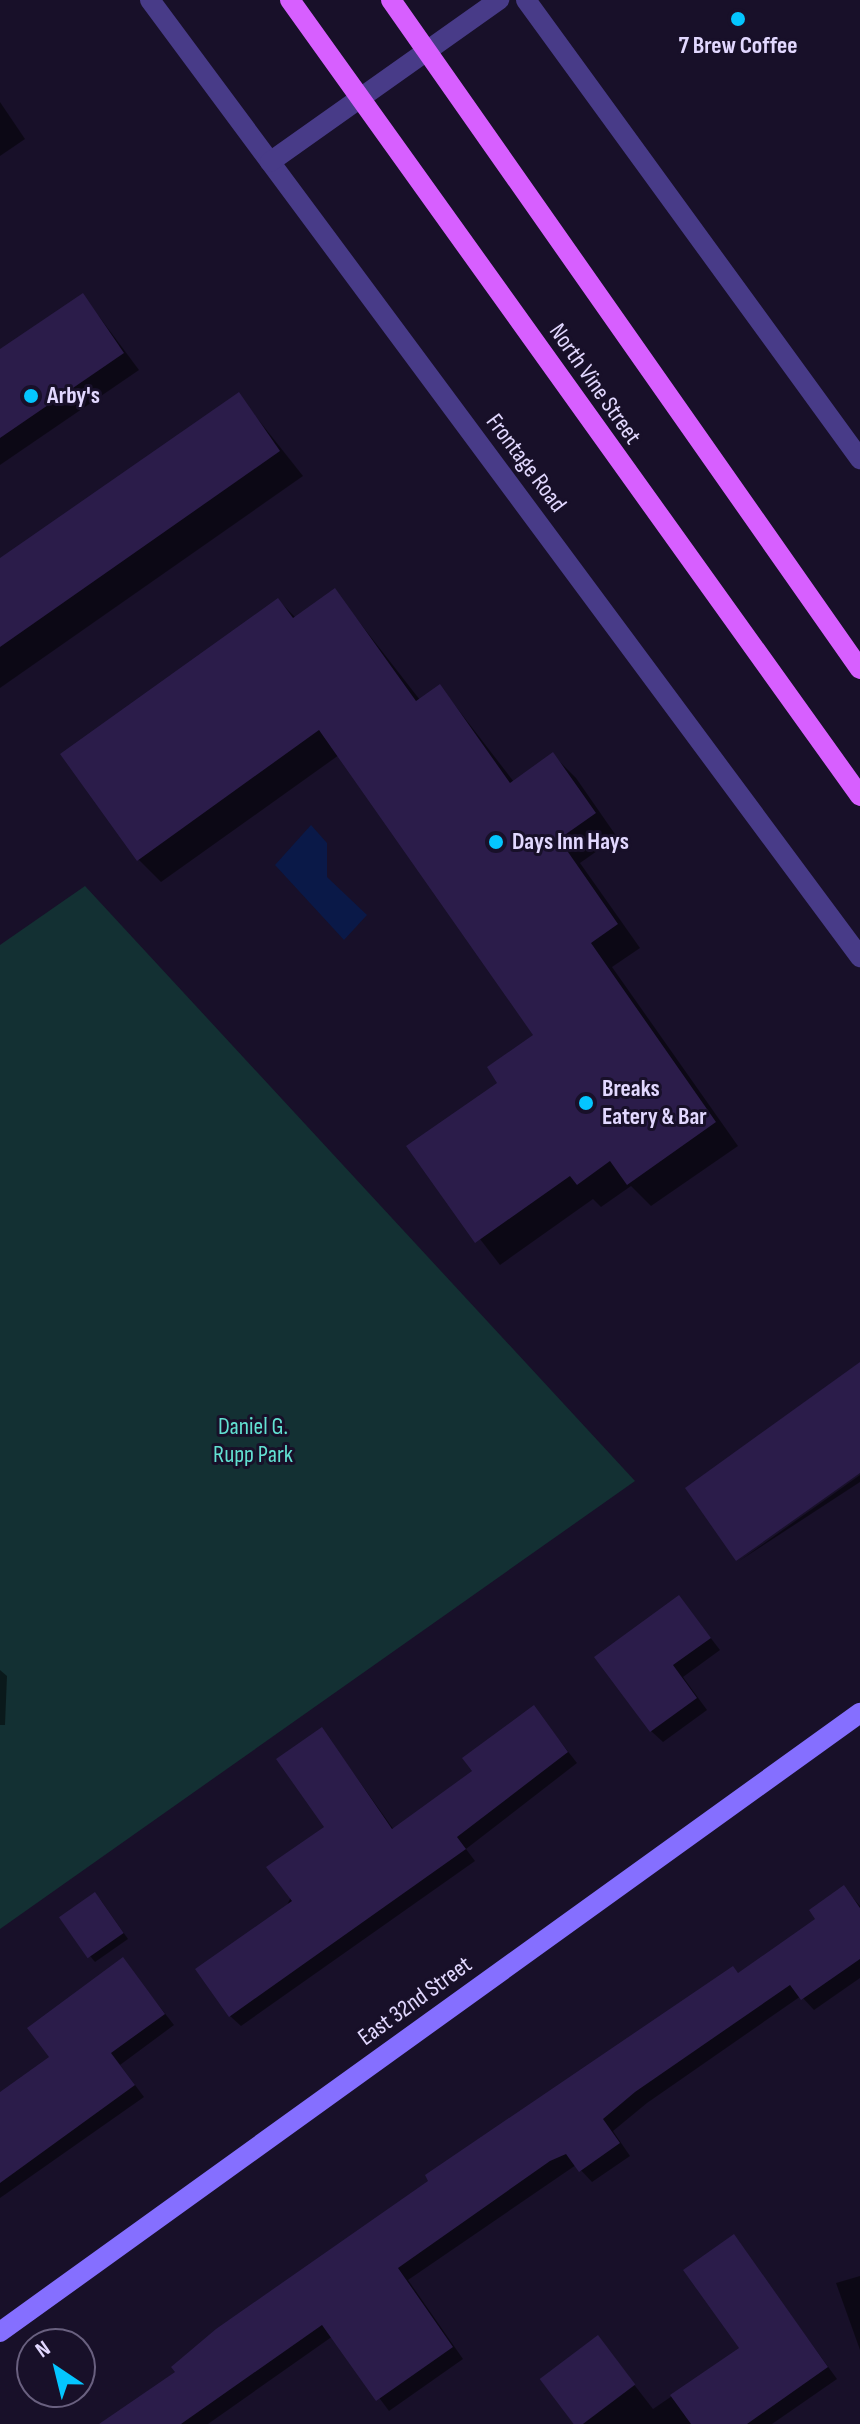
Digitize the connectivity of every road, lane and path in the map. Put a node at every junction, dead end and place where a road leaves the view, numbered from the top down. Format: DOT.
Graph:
graph roads {
  1 [pos="150,0"];
  2 [pos="290,0"];
  3 [pos="391,0"];
  4 [pos="499,0"];
  5 [pos="526,0"];
  6 [pos="429,49"];
  7 [pos="361,96"];
  8 [pos="270,162"];
  9 [pos="860,459"];
  10 [pos="860,669"];
  11 [pos="860,796"];
  12 [pos="860,957"];
  13 [pos="860,1713"];
  14 [pos="0,2332"];
  1 -- 8 [label="street, Frontage Road"];
  2 -- 7 [label="main road, North Vine Street"];
  3 -- 6 [label="main road"];
  4 -- 6 [label="street"];
  5 -- 9 [label="street"];
  6 -- 7 [label="street"];
  6 -- 10 [label="main road"];
  7 -- 8 [label="street"];
  7 -- 11 [label="main road, North Vine Street"];
  8 -- 12 [label="street, Frontage Road"];
  13 -- 14 [label="street, East 32nd Street"];
}
